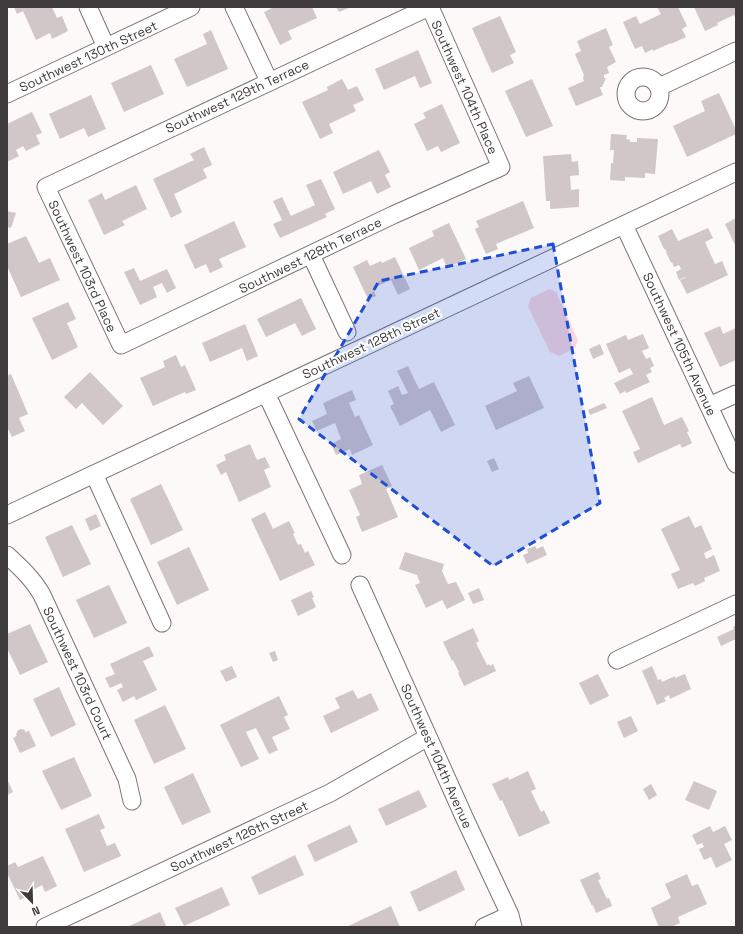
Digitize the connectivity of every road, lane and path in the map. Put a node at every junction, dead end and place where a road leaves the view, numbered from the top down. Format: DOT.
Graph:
graph roads {
  1 [pos="88,7"];
  2 [pos="191,7"];
  3 [pos="234,7"];
  4 [pos="430,7"];
  5 [pos="106,47"];
  6 [pos="736,51"];
  7 [pos="269,81"];
  8 [pos="659,87"];
  9 [pos="7,94"];
  10 [pos="500,167"];
  11 [pos="736,172"];
  12 [pos="46,187"];
  13 [pos="624,225"];
  14 [pos="311,255"];
  15 [pos="347,332"];
  16 [pos="121,345"];
  17 [pos="266,393"];
  18 [pos="736,394"];
  19 [pos="709,406"];
  20 [pos="736,464"];
  21 [pos="94,474"];
  22 [pos="7,515"];
  23 [pos="7,555"];
  24 [pos="342,555"];
  25 [pos="360,585"];
  26 [pos="736,604"];
  27 [pos="162,623"];
  28 [pos="616,660"];
  29 [pos="428,737"];
  30 [pos="132,801"];
  31 [pos="76,920"];
  32 [pos="512,921"];
  33 [pos="45,927"];
  34 [pos="484,927"];
  1 -- 5 [label="street"];
  2 -- 5 [label="street, Southwest 130th Street"];
  3 -- 7 [label="street"];
  4 -- 7 [label="street, Southwest 129th Terrace"];
  4 -- 10 [label="street, Southwest 104th Place"];
  5 -- 9 [label="street, Southwest 130th Street"];
  6 -- 8 [label="street"];
  7 -- 12 [label="street, Southwest 129th Terrace"];
  10 -- 14 [label="street, Southwest 128th Terrace"];
  11 -- 13 [label="street, Southwest 128th Street"];
  12 -- 16 [label="street, Southwest 103rd Place"];
  13 -- 17 [label="street, Southwest 128th Street"];
  13 -- 19 [label="street, Southwest 105th Avenue"];
  14 -- 15 [label="street"];
  14 -- 16 [label="street, Southwest 128th Terrace"];
  17 -- 21 [label="street, Southwest 128th Street"];
  17 -- 24 [label="street"];
  18 -- 19 [label="street"];
  19 -- 20 [label="street, Southwest 105th Avenue"];
  21 -- 22 [label="street, Southwest 128th Street"];
  21 -- 27 [label="street"];
  23 -- 30 [label="street, Southwest 103rd Court"];
  25 -- 29 [label="street, Southwest 104th Avenue"];
  26 -- 28 [label="street"];
  29 -- 31 [label="street, Southwest 126th Street"];
  29 -- 32 [label="street, Southwest 104th Avenue"];
  31 -- 33 [label="street, Southwest 126th Street"];
  32 -- 34 [label="street"];
}
